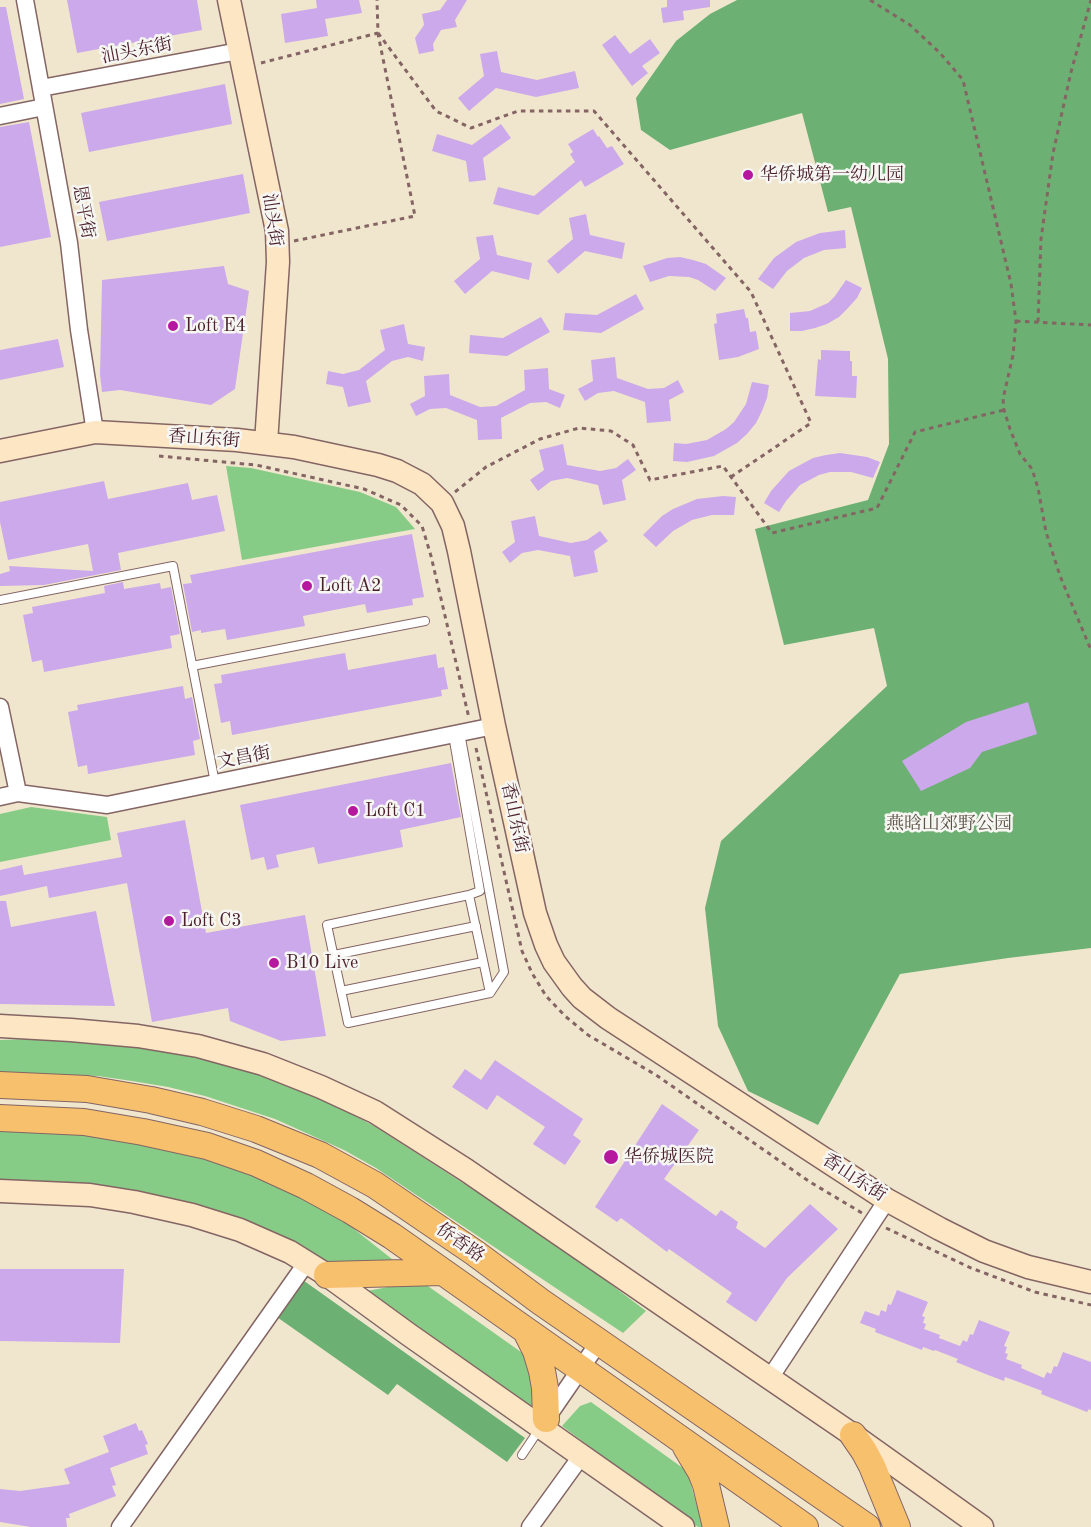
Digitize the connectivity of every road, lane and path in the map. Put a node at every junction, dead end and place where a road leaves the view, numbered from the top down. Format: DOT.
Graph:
graph roads {
  1 [pos="25,0"];
  2 [pos="229,0"];
  3 [pos="377,0"];
  4 [pos="870,0"];
  5 [pos="1091,0"];
  6 [pos="378,33"];
  7 [pos="240,51"];
  8 [pos="260,63"];
  9 [pos="41,88"];
  10 [pos="44,107"];
  11 [pos="0,116"];
  12 [pos="277,245"];
  13 [pos="1016,321"];
  14 [pos="1038,322"];
  15 [pos="1091,325"];
  16 [pos="1004,410"];
  17 [pos="95,432"];
  18 [pos="266,443"];
  19 [pos="0,451"];
  20 [pos="731,477"];
  21 [pos="442,503"];
  22 [pos="0,600"];
  23 [pos="425,621"];
  24 [pos="1091,650"];
  25 [pos="192,666"];
  26 [pos="0,707"];
  27 [pos="494,726"];
  28 [pos="456,734"];
  29 [pos="215,783"];
  30 [pos="18,793"];
  31 [pos="0,797"];
  32 [pos="469,895"];
  33 [pos="476,926"];
  34 [pos="334,955"];
  35 [pos="483,962"];
  36 [pos="341,991"];
  37 [pos="490,993"];
  38 [pos="0,1026"];
  39 [pos="0,1085"];
  40 [pos="0,1118"];
  41 [pos="0,1191"];
  42 [pos="887,1200"];
  43 [pos="317,1269"];
  44 [pos="442,1272"];
  45 [pos="1091,1282"];
  46 [pos="541,1302"];
  47 [pos="524,1330"];
  48 [pos="599,1342"];
  49 [pos="580,1369"];
  50 [pos="770,1378"];
  51 [pos="543,1423"];
  52 [pos="853,1435"];
  53 [pos="739,1438"];
  54 [pos="683,1442"];
  55 [pos="522,1455"];
  56 [pos="582,1455"];
  57 [pos="719,1466"];
  58 [pos="120,1527"];
  59 [pos="530,1527"];
  60 [pos="683,1527"];
  61 [pos="716,1527"];
  62 [pos="805,1527"];
  63 [pos="867,1527"];
  64 [pos="897,1527"];
  65 [pos="982,1527"];
  1 -- 9 [label="street, 恩平街"];
  2 -- 7 [label="street, 汕头街"];
  3 -- 6 [label="path"];
  4 -- 13 [label="path"];
  5 -- 14 [label="path"];
  6 -- 8 [label="path"];
  6 -- 12 [label="path"];
  6 -- 20 [label="path"];
  7 -- 9 [label="street, 汕头东街"];
  7 -- 12 [label="street, 汕头街"];
  9 -- 10 [label="street, 恩平街"];
  10 -- 11 [label="street"];
  10 -- 17 [label="street, 恩平街"];
  12 -- 18 [label="street, 汕头街"];
  13 -- 14 [label="path"];
  13 -- 16 [label="path"];
  14 -- 15 [label="path"];
  16 -- 20 [label="path"];
  16 -- 24 [label="path"];
  17 -- 18 [label="street, 香山东街"];
  17 -- 19 [label="street, 香山东街"];
  18 -- 21 [label="street, 香山东街"];
  20 -- 21 [label="path"];
  21 -- 27 [label="street, 香山东街"];
  22 -- 25 [label="lane"];
  23 -- 25 [label="lane"];
  25 -- 29 [label="lane"];
  26 -- 30 [label="street"];
  27 -- 28 [label="street, 文昌街"];
  27 -- 42 [label="street, 香山东街"];
  28 -- 29 [label="street, 文昌街"];
  28 -- 32 [label="lane"];
  28 -- 37 [label="lane"];
  29 -- 30 [label="street, 文昌街"];
  30 -- 31 [label="street, 文昌街"];
  32 -- 33 [label="lane"];
  32 -- 34 [label="lane"];
  33 -- 34 [label="lane"];
  33 -- 35 [label="lane"];
  34 -- 36 [label="lane"];
  35 -- 36 [label="lane"];
  35 -- 37 [label="lane"];
  36 -- 37 [label="lane"];
  38 -- 50 [label="street"];
  39 -- 46 [label="main road, 侨香路"];
  40 -- 44 [label="main road, 侨香路"];
  41 -- 43 [label="street"];
  42 -- 45 [label="street, 香山东街"];
  42 -- 50 [label="street"];
  43 -- 44 [label="main road"];
  43 -- 51 [label="street"];
  43 -- 58 [label="street"];
  44 -- 47 [label="main road, 侨香路"];
  46 -- 47 [label="main road"];
  46 -- 48 [label="main road, 侨香路"];
  47 -- 49 [label="main road, 侨香路"];
  47 -- 51 [label="main road"];
  48 -- 49 [label="street"];
  48 -- 53 [label="main road, 侨香路"];
  49 -- 51 [label="street"];
  49 -- 54 [label="main road, 侨香路"];
  50 -- 52 [label="street"];
  51 -- 55 [label="lane"];
  51 -- 56 [label="street"];
  52 -- 64 [label="main road"];
  52 -- 65 [label="street"];
  53 -- 57 [label="main road"];
  53 -- 63 [label="main road, 侨香路"];
  54 -- 57 [label="main road, 侨香路"];
  54 -- 61 [label="main road"];
  56 -- 59 [label="street"];
  56 -- 60 [label="street"];
  57 -- 62 [label="main road, 侨香路"];
}
